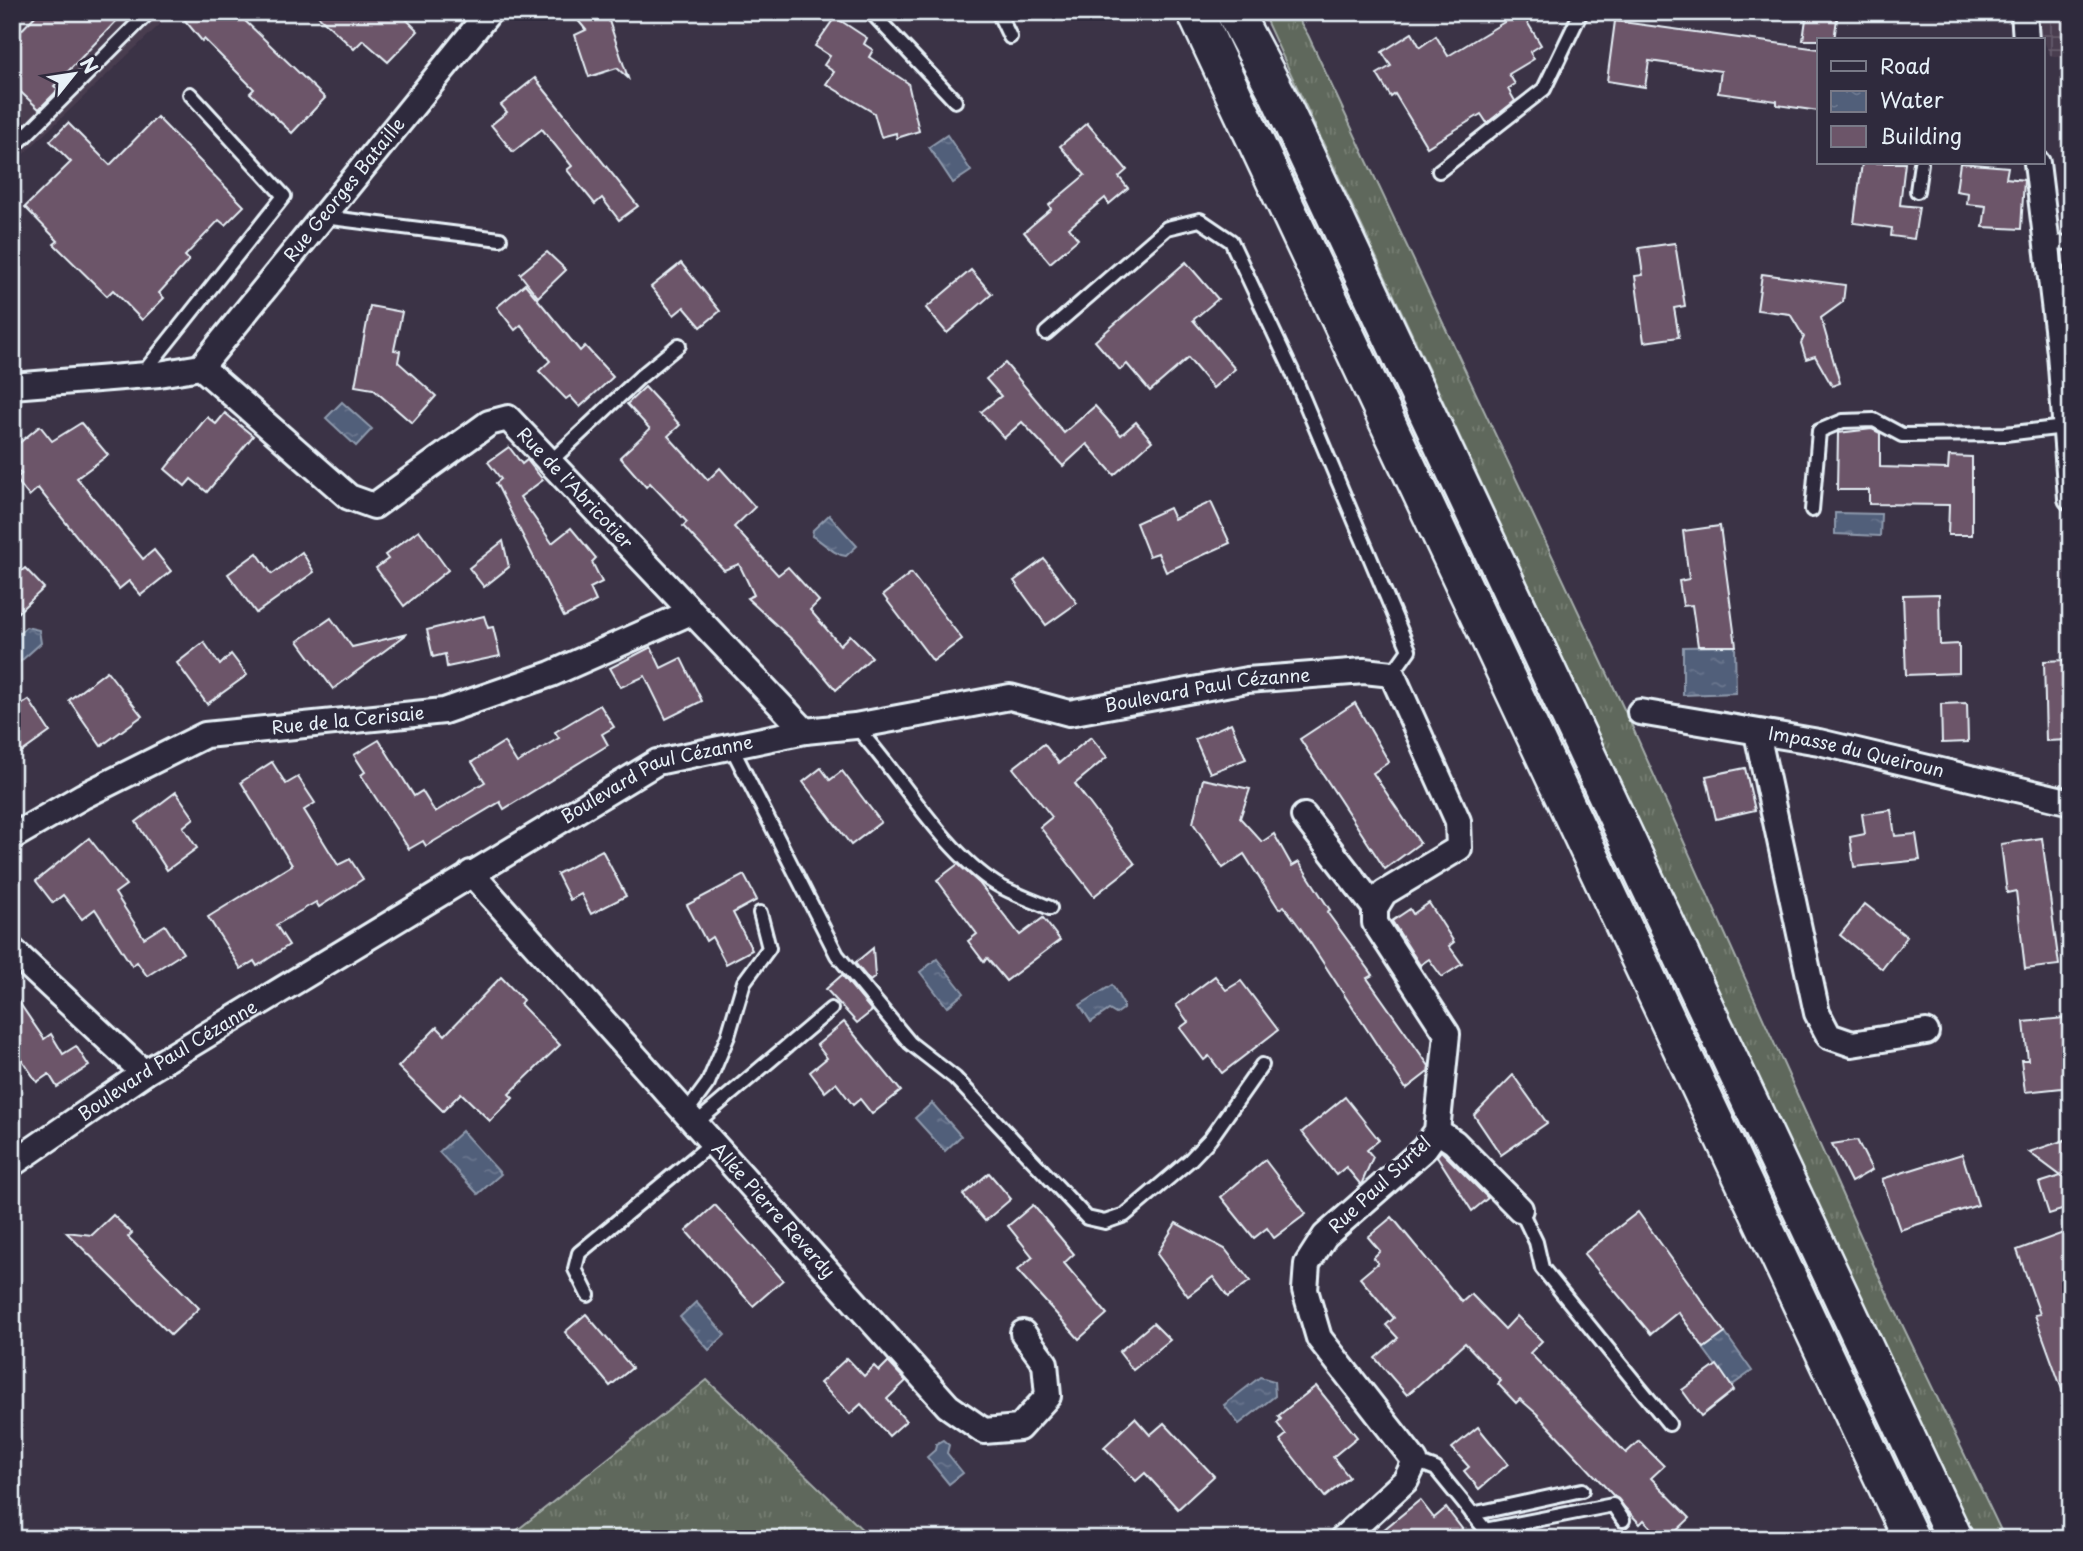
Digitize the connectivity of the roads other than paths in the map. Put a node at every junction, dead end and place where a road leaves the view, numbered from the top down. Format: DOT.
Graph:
graph roads {
  1 [pos="149,12"];
  2 [pos="489,12"];
  3 [pos="871,12"];
  4 [pos="998,12"];
  5 [pos="1195,12"];
  6 [pos="1234,12"];
  7 [pos="1581,12"];
  8 [pos="2024,12"];
  9 [pos="1010,37"];
  10 [pos="2026,38"];
  11 [pos="190,94"];
  12 [pos="955,101"];
  13 [pos="12,149"];
  14 [pos="1921,164"];
  15 [pos="2037,164"];
  16 [pos="1439,171"];
  17 [pos="1917,191"];
  18 [pos="322,217"];
  19 [pos="500,239"];
  20 [pos="2046,242"];
  21 [pos="2071,243"];
  22 [pos="1046,333"];
  23 [pos="679,345"];
  24 [pos="201,367"];
  25 [pos="143,373"];
  26 [pos="12,386"];
  27 [pos="2065,427"];
  28 [pos="551,461"];
  29 [pos="2071,498"];
  30 [pos="1812,510"];
  31 [pos="691,612"];
  32 [pos="1392,674"];
  33 [pos="1640,712"];
  34 [pos="855,726"];
  35 [pos="805,731"];
  36 [pos="1757,733"];
  37 [pos="732,746"];
  38 [pos="2071,802"];
  39 [pos="1304,816"];
  40 [pos="12,837"];
  41 [pos="471,873"];
  42 [pos="1050,908"];
  43 [pos="1376,908"];
  44 [pos="760,913"];
  45 [pos="12,950"];
  46 [pos="831,1009"];
  47 [pos="1926,1032"];
  48 [pos="1262,1065"];
  49 [pos="144,1073"];
  50 [pos="691,1118"];
  51 [pos="1437,1132"];
  52 [pos="712,1143"];
  53 [pos="12,1164"];
  54 [pos="1520,1209"];
  55 [pos="588,1295"];
  56 [pos="1023,1333"];
  57 [pos="1669,1424"];
  58 [pos="1415,1461"];
  59 [pos="1582,1490"];
  60 [pos="1472,1514"];
  61 [pos="1623,1520"];
  62 [pos="1489,1534"];
  63 [pos="1342,1539"];
  64 [pos="1911,1539"];
  65 [pos="1955,1539"];
  1 -- 13 [label="lane"];
  2 -- 18 [label="street, Rue Georges Bataille"];
  3 -- 12 [label="lane"];
  4 -- 9 [label="lane"];
  5 -- 64 [label="main road"];
  6 -- 65 [label="main road"];
  7 -- 16 [label="lane"];
  8 -- 10 [label="street"];
  11 -- 25 [label="lane"];
  14 -- 17 [label="lane"];
  15 -- 20 [label="street"];
  18 -- 19 [label="lane"];
  18 -- 24 [label="street, Rue Georges Bataille"];
  20 -- 21 [label="lane"];
  20 -- 27 [label="street"];
  22 -- 32 [label="lane"];
  23 -- 28 [label="lane"];
  24 -- 25 [label="street"];
  24 -- 28 [label="street, Rue de l'Abricotier"];
  25 -- 26 [label="street"];
  27 -- 29 [label="street"];
  27 -- 30 [label="lane"];
  28 -- 31 [label="street, Rue de l'Abricotier"];
  31 -- 35 [label="street, Rue de l'Abricotier"];
  31 -- 40 [label="street, Rue de la Cerisaie"];
  32 -- 34 [label="street, Boulevard Paul Cézanne"];
  32 -- 43 [label="street"];
  33 -- 36 [label="street, Impasse du Queiroun"];
  34 -- 35 [label="street, Boulevard Paul Cézanne"];
  34 -- 42 [label="lane"];
  35 -- 37 [label="street, Boulevard Paul Cézanne"];
  36 -- 38 [label="street, Impasse du Queiroun"];
  36 -- 47 [label="street"];
  37 -- 41 [label="street, Boulevard Paul Cézanne"];
  37 -- 48 [label="lane"];
  39 -- 43 [label="street, Rue Paul Surtel"];
  41 -- 49 [label="street, Boulevard Paul Cézanne"];
  41 -- 50 [label="street, Allée Pierre Reverdy"];
  43 -- 51 [label="street, Rue Paul Surtel"];
  44 -- 50 [label="lane"];
  45 -- 49 [label="street"];
  46 -- 50 [label="lane"];
  49 -- 53 [label="street, Boulevard Paul Cézanne"];
  50 -- 52 [label="street, Allée Pierre Reverdy"];
  51 -- 54 [label="street"];
  51 -- 58 [label="street, Rue Paul Surtel"];
  52 -- 55 [label="lane"];
  52 -- 56 [label="street, Allée Pierre Reverdy"];
  54 -- 57 [label="lane"];
  58 -- 60 [label="lane"];
  58 -- 63 [label="street"];
  59 -- 60 [label="lane"];
  60 -- 62 [label="lane"];
  61 -- 62 [label="lane"];
}
